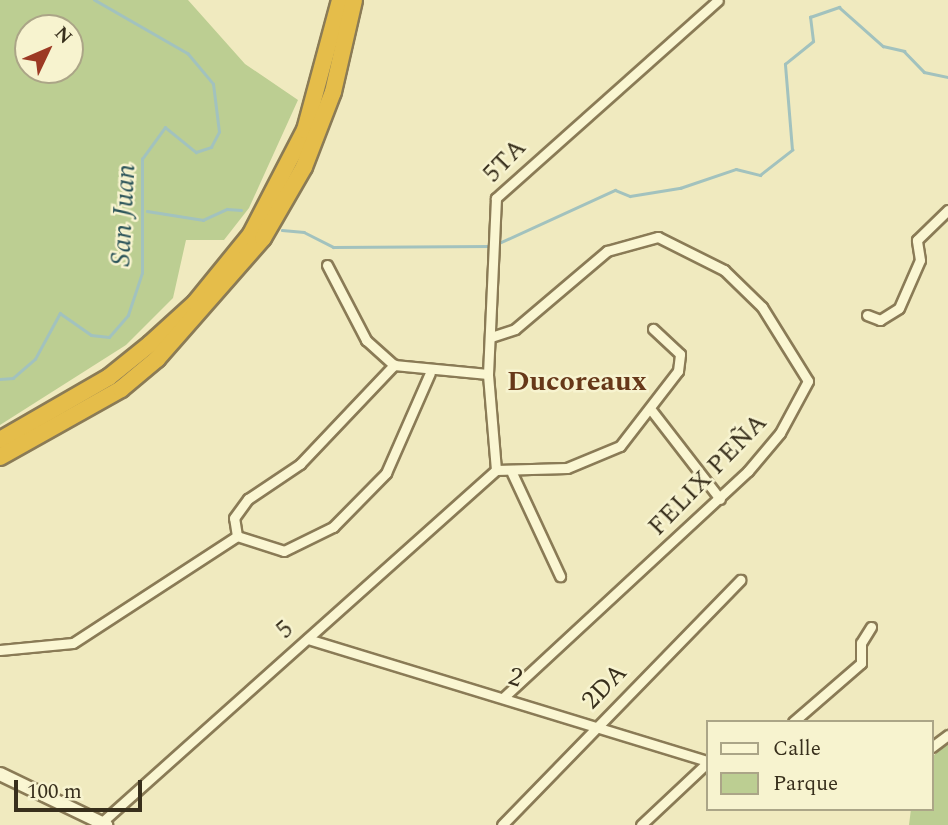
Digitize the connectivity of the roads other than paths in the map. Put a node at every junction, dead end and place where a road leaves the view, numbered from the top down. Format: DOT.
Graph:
graph roads {
  1 [pos="340,0"];
  2 [pos="354,0"];
  3 [pos="718,0"];
  4 [pos="948,210"];
  5 [pos="327,265"];
  6 [pos="867,315"];
  7 [pos="653,329"];
  8 [pos="491,337"];
  9 [pos="394,365"];
  10 [pos="430,373"];
  11 [pos="488,374"];
  12 [pos="652,411"];
  13 [pos="0,440"];
  14 [pos="0,457"];
  15 [pos="496,470"];
  16 [pos="512,473"];
  17 [pos="720,499"];
  18 [pos="237,536"];
  19 [pos="560,576"];
  20 [pos="740,580"];
  21 [pos="871,626"];
  22 [pos="308,639"];
  23 [pos="0,650"];
  24 [pos="504,697"];
  25 [pos="795,720"];
  26 [pos="597,725"];
  27 [pos="706,760"];
  28 [pos="706,763"];
  29 [pos="0,774"];
  30 [pos="104,824"];
  31 [pos="502,825"];
  32 [pos="641,825"];
  1 -- 13 [label="highway"];
  2 -- 14 [label="highway"];
  3 -- 8 [label="street, 5TA"];
  4 -- 6 [label="street"];
  5 -- 9 [label="street"];
  7 -- 12 [label="street"];
  8 -- 11 [label="street, 5TA"];
  8 -- 17 [label="street, FELIX PEÑA"];
  9 -- 10 [label="street"];
  9 -- 18 [label="street"];
  10 -- 11 [label="street"];
  10 -- 18 [label="street"];
  11 -- 15 [label="street, 5TA"];
  12 -- 16 [label="street"];
  12 -- 17 [label="street"];
  15 -- 16 [label="street"];
  15 -- 22 [label="street, 5"];
  16 -- 19 [label="street"];
  17 -- 24 [label="street, FELIX PEÑA"];
  18 -- 23 [label="street"];
  20 -- 26 [label="street, 2DA"];
  21 -- 25 [label="street"];
  22 -- 24 [label="street, 2"];
  22 -- 30 [label="street, 5"];
  24 -- 26 [label="street, 2"];
  26 -- 27 [label="street, 2"];
  26 -- 31 [label="street, 2DA"];
  28 -- 32 [label="street"];
  29 -- 30 [label="main road"];
}
